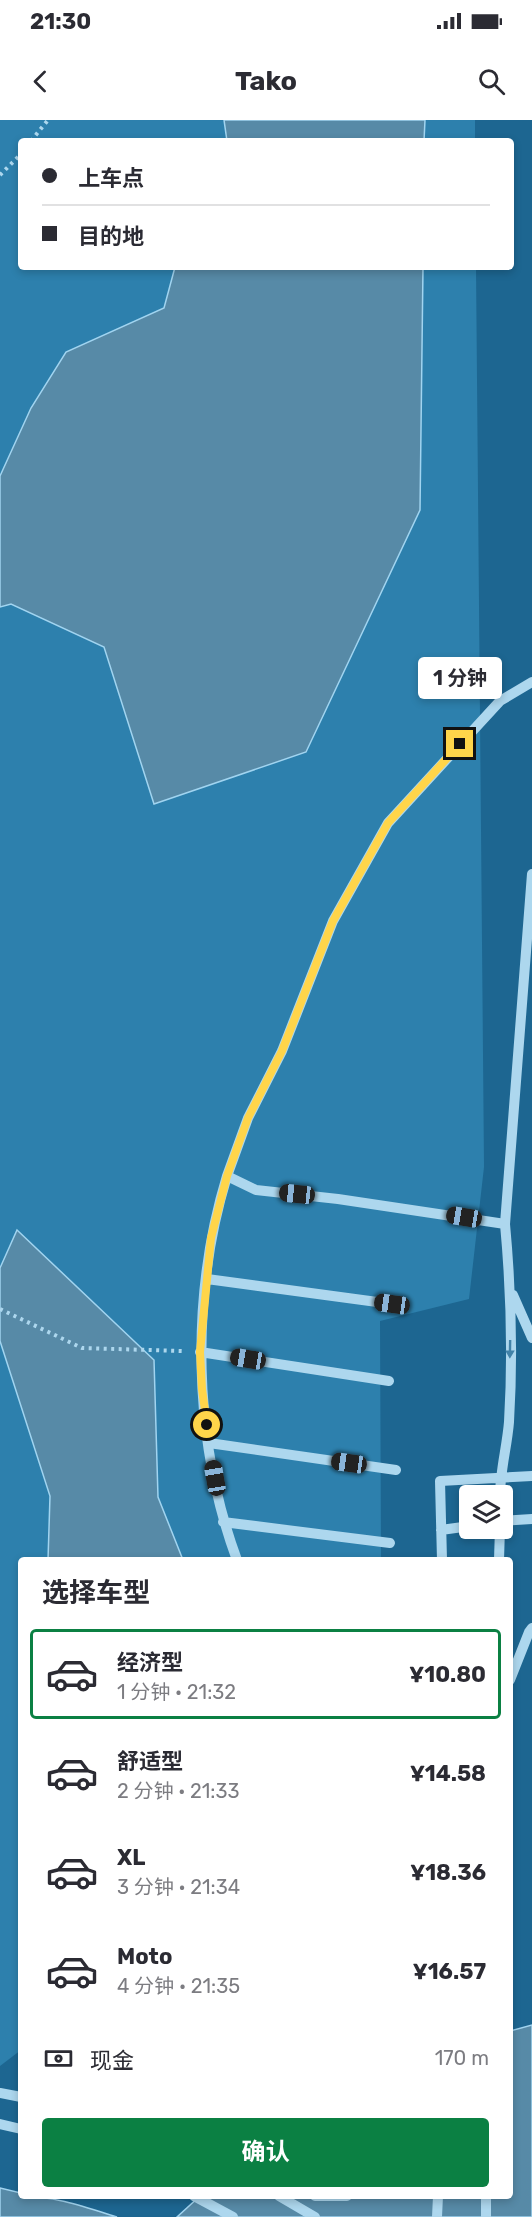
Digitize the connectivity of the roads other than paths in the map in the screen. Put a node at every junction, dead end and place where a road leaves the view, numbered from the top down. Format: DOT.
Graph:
graph roads {
  1 [pos="532,682"];
  2 [pos="532,874"];
  3 [pos="227,1176"];
  4 [pos="506,1224"];
  5 [pos="207,1279"];
  6 [pos="511,1290"];
  7 [pos="392,1304"];
  8 [pos="532,1338"];
  9 [pos="200,1352"];
  10 [pos="389,1381"];
  11 [pos="209,1443"];
  12 [pos="396,1470"];
  13 [pos="532,1476"];
  14 [pos="500,1478"];
  15 [pos="500,1485"];
  16 [pos="532,1519"];
  17 [pos="513,1520"];
  18 [pos="223,1522"];
  19 [pos="459,1528"];
  20 [pos="441,1530"];
  21 [pos="500,1539"];
  22 [pos="390,1543"];
  23 [pos="236,1557"];
  24 [pos="442,1557"];
  25 [pos="500,1557"];
  26 [pos="532,1628"];
  27 [pos="513,1672"];
  28 [pos="0,2093"];
  29 [pos="18,2096"];
  30 [pos="0,2124"];
  31 [pos="18,2128"];
  32 [pos="200,2199"];
  33 [pos="284,2199"];
  34 [pos="438,2199"];
  35 [pos="486,2199"];
  36 [pos="233,2217"];
  37 [pos="315,2217"];
  38 [pos="437,2217"];
  39 [pos="486,2217"];
  1 -- 3 [label="street"];
  2 -- 4 [label="street"];
  3 -- 4 [label="street"];
  3 -- 5 [label="street"];
  4 -- 6 [label="street"];
  5 -- 7 [label="street"];
  5 -- 9 [label="street"];
  6 -- 8 [label="street"];
  6 -- 14 [label="street, one-way"];
  9 -- 10 [label="street"];
  9 -- 11 [label="street"];
  11 -- 12 [label="street"];
  11 -- 18 [label="street"];
  13 -- 14 [label="street"];
  14 -- 15 [label="street"];
  14 -- 20 [label="street"];
  16 -- 17 [label="street"];
  18 -- 22 [label="street"];
  18 -- 23 [label="street"];
  19 -- 20 [label="street"];
  20 -- 24 [label="street"];
  21 -- 25 [label="street"];
  26 -- 27 [label="street"];
  28 -- 29 [label="street"];
  30 -- 31 [label="street"];
  32 -- 36 [label="street"];
  33 -- 37 [label="street"];
  34 -- 38 [label="street"];
  35 -- 39 [label="street"];
}
